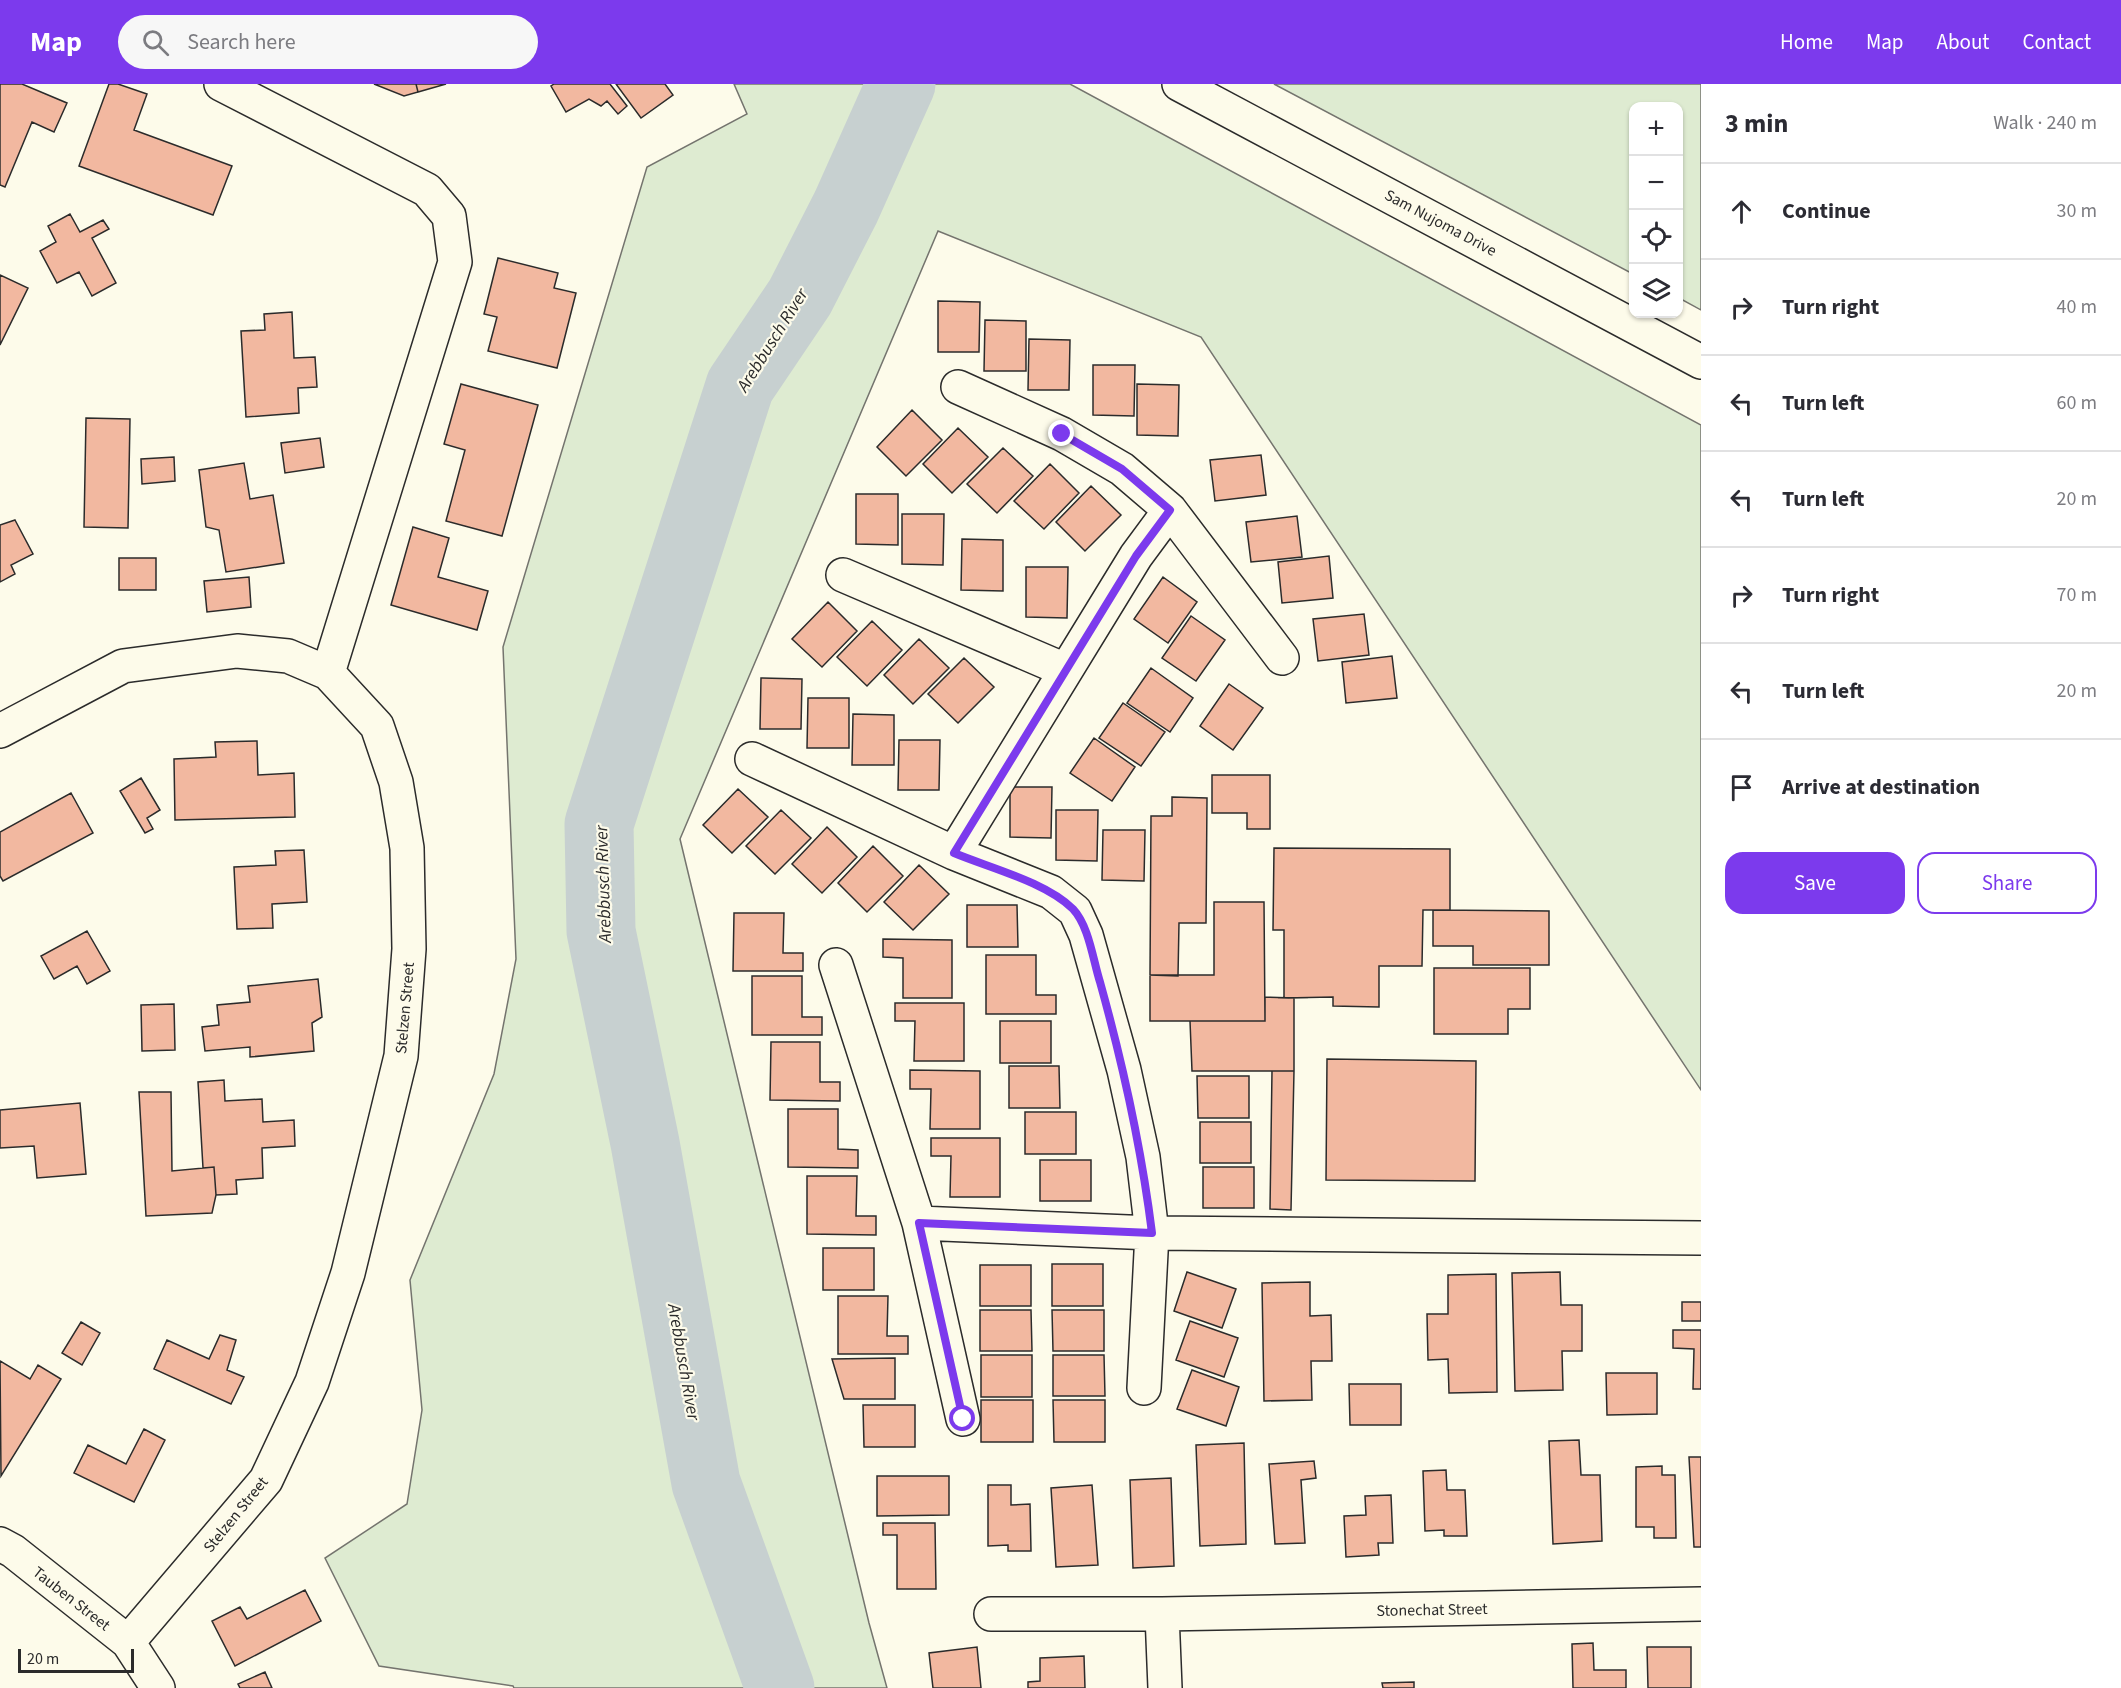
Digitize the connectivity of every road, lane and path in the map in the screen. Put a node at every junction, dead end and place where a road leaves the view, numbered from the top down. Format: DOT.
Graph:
graph roads {
  1 [pos="221,84"];
  2 [pos="1179,84"];
  3 [pos="1701,362"];
  4 [pos="958,387"];
  5 [pos="1170,510"];
  6 [pos="843,575"];
  7 [pos="1282,658"];
  8 [pos="1065,670"];
  9 [pos="328,673"];
  10 [pos="0,731"];
  11 [pos="752,759"];
  12 [pos="954,853"];
  13 [pos="836,965"];
  14 [pos="919,1223"];
  15 [pos="1152,1233"];
  16 [pos="1701,1238"];
  17 [pos="1144,1388"];
  18 [pos="963,1419"];
  19 [pos="0,1544"];
  20 [pos="1701,1604"];
  21 [pos="991,1614"];
  22 [pos="1162,1614"];
  23 [pos="128,1642"];
  24 [pos="158,1688"];
  25 [pos="1165,1688"];
  1 -- 9 [label="main road"];
  2 -- 3 [label="main road, Sam Nujoma Drive"];
  4 -- 5 [label="main road"];
  5 -- 7 [label="main road"];
  5 -- 8 [label="main road"];
  6 -- 8 [label="main road"];
  8 -- 12 [label="main road"];
  9 -- 10 [label="main road, Stelzen Street"];
  9 -- 23 [label="main road, Stelzen Street"];
  11 -- 12 [label="main road"];
  12 -- 15 [label="main road"];
  13 -- 14 [label="main road"];
  14 -- 15 [label="main road"];
  14 -- 18 [label="main road"];
  15 -- 16 [label="main road"];
  15 -- 17 [label="main road"];
  19 -- 23 [label="main road, Tauben Street"];
  20 -- 22 [label="main road, Stonechat Street"];
  21 -- 22 [label="main road, Stonechat Street"];
  22 -- 25 [label="main road"];
  23 -- 24 [label="main road, Tauben Street"];
}
